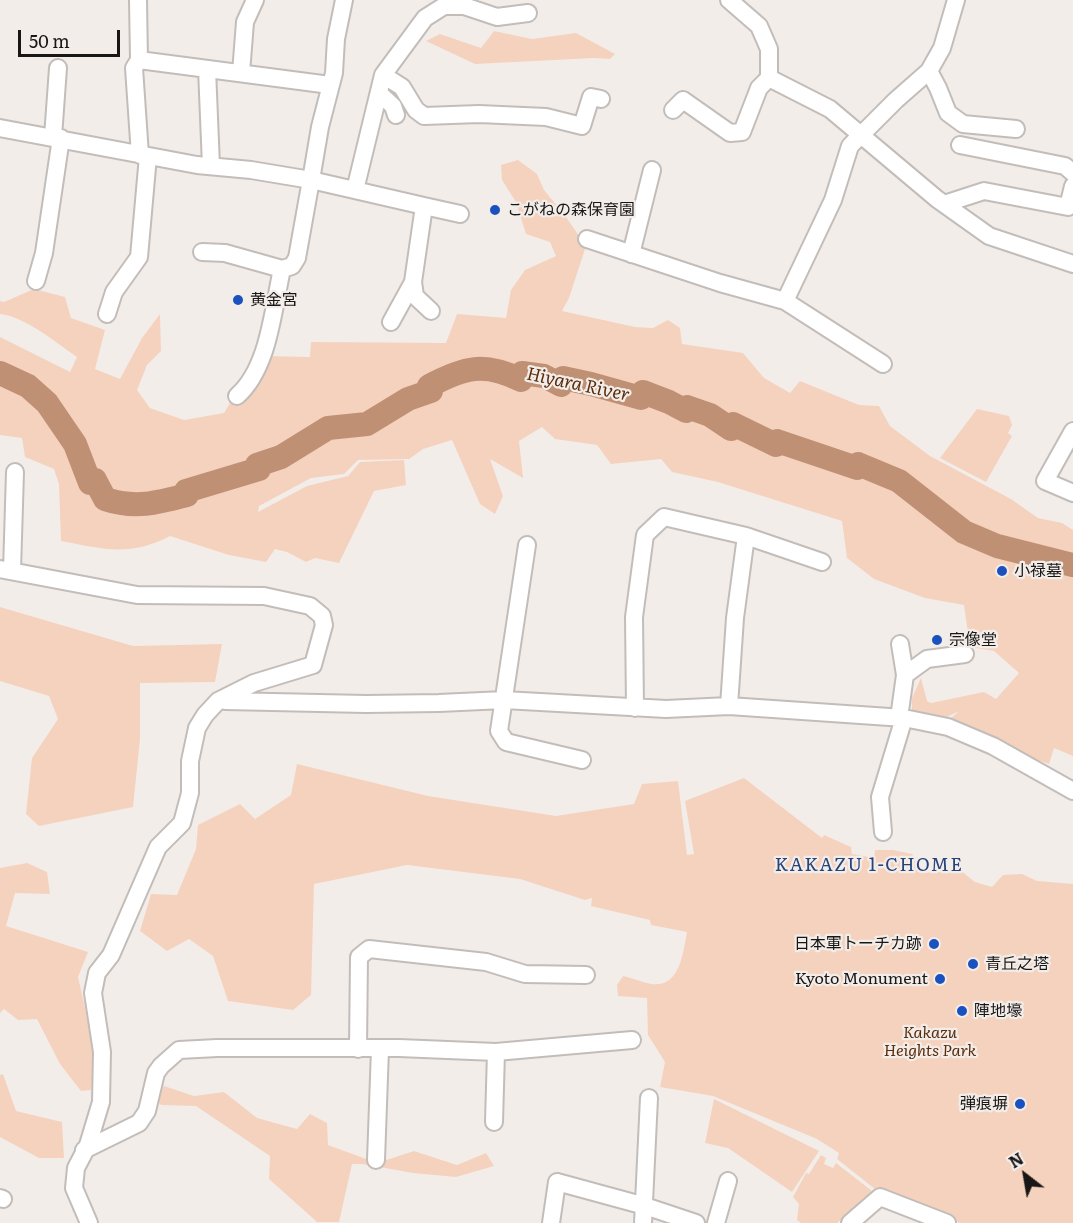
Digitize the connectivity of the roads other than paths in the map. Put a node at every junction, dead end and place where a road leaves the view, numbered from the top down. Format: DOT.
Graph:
graph roads {
  1 [pos="138,0"];
  2 [pos="255,0"];
  3 [pos="344,0"];
  4 [pos="729,0"];
  5 [pos="956,0"];
  6 [pos="528,13"];
  7 [pos="139,60"];
  8 [pos="58,68"];
  9 [pos="207,69"];
  10 [pos="929,71"];
  11 [pos="241,74"];
  12 [pos="383,75"];
  13 [pos="769,78"];
  14 [pos="330,85"];
  15 [pos="379,93"];
  16 [pos="601,99"];
  17 [pos="673,110"];
  18 [pos="396,115"];
  19 [pos="0,128"];
  20 [pos="1016,129"];
  21 [pos="860,135"];
  22 [pos="57,137"];
  23 [pos="960,145"];
  24 [pos="144,156"];
  25 [pos="210,166"];
  26 [pos="652,170"];
  27 [pos="1073,173"];
  28 [pos="311,180"];
  29 [pos="1073,186"];
  30 [pos="355,190"];
  31 [pos="944,204"];
  32 [pos="424,206"];
  33 [pos="460,214"];
  34 [pos="587,239"];
  35 [pos="202,252"];
  36 [pos="631,254"];
  37 [pos="1073,264"];
  38 [pos="282,269"];
  39 [pos="36,281"];
  40 [pos="413,282"];
  41 [pos="785,301"];
  42 [pos="431,311"];
  43 [pos="107,314"];
  44 [pos="391,322"];
  45 [pos="883,364"];
  46 [pos="237,396"];
  47 [pos="1073,431"];
  48 [pos="15,472"];
  49 [pos="1073,493"];
  50 [pos="746,536"];
  51 [pos="527,545"];
  52 [pos="822,562"];
  53 [pos="6,570"];
  54 [pos="900,644"];
  55 [pos="965,654"];
  56 [pos="904,675"];
  57 [pos="504,700"];
  58 [pos="218,701"];
  59 [pos="729,706"];
  60 [pos="634,708"];
  61 [pos="901,718"];
  62 [pos="582,760"];
  63 [pos="1073,791"];
  64 [pos="883,832"];
  65 [pos="586,975"];
  66 [pos="632,1040"];
  67 [pos="380,1048"];
  68 [pos="358,1049"];
  69 [pos="496,1052"];
  70 [pos="649,1098"];
  71 [pos="494,1122"];
  72 [pos="84,1150"];
  73 [pos="376,1160"];
  74 [pos="728,1180"];
  75 [pos="645,1206"];
  76 [pos="89,1223"];
  77 [pos="552,1223"];
  78 [pos="643,1223"];
  79 [pos="696,1223"];
  80 [pos="716,1223"];
  81 [pos="850,1223"];
  82 [pos="947,1223"];
  1 -- 7 [label="street"];
  2 -- 11 [label="street"];
  3 -- 14 [label="street"];
  4 -- 13 [label="street"];
  5 -- 10 [label="street"];
  6 -- 12 [label="street"];
  7 -- 9 [label="street"];
  7 -- 24 [label="street"];
  8 -- 22 [label="street"];
  9 -- 11 [label="street"];
  9 -- 25 [label="street"];
  10 -- 20 [label="street"];
  10 -- 21 [label="street"];
  11 -- 14 [label="street"];
  12 -- 15 [label="street"];
  12 -- 16 [label="street"];
  13 -- 17 [label="street"];
  13 -- 21 [label="street"];
  14 -- 28 [label="street"];
  15 -- 18 [label="street"];
  15 -- 30 [label="street"];
  19 -- 22 [label="street"];
  21 -- 31 [label="street"];
  21 -- 41 [label="street"];
  22 -- 24 [label="street"];
  22 -- 39 [label="street"];
  23 -- 27 [label="street"];
  24 -- 25 [label="street"];
  24 -- 43 [label="street"];
  25 -- 28 [label="street"];
  26 -- 36 [label="street"];
  28 -- 30 [label="street"];
  28 -- 38 [label="street"];
  29 -- 31 [label="street"];
  30 -- 32 [label="street"];
  31 -- 37 [label="street"];
  32 -- 33 [label="street"];
  32 -- 40 [label="street"];
  34 -- 36 [label="street"];
  35 -- 38 [label="street"];
  36 -- 41 [label="street"];
  38 -- 46 [label="street"];
  40 -- 42 [label="street"];
  40 -- 44 [label="street"];
  41 -- 45 [label="street"];
  47 -- 49 [label="street"];
  48 -- 53 [label="street"];
  50 -- 52 [label="street"];
  50 -- 59 [label="street"];
  50 -- 60 [label="street"];
  51 -- 57 [label="street"];
  53 -- 58 [label="street"];
  54 -- 56 [label="street"];
  55 -- 56 [label="street"];
  56 -- 61 [label="street"];
  57 -- 58 [label="street"];
  57 -- 60 [label="street"];
  57 -- 62 [label="street"];
  58 -- 72 [label="street"];
  59 -- 60 [label="street"];
  59 -- 61 [label="street"];
  61 -- 63 [label="street"];
  61 -- 64 [label="street"];
  65 -- 68 [label="street"];
  66 -- 69 [label="street"];
  67 -- 68 [label="street"];
  67 -- 69 [label="street"];
  67 -- 73 [label="street"];
  68 -- 72 [label="street"];
  69 -- 71 [label="street"];
  70 -- 75 [label="street"];
  72 -- 76 [label="street"];
  74 -- 80 [label="street"];
  75 -- 77 [label="street"];
  75 -- 78 [label="street"];
  75 -- 79 [label="street"];
  81 -- 82 [label="street"];
}
